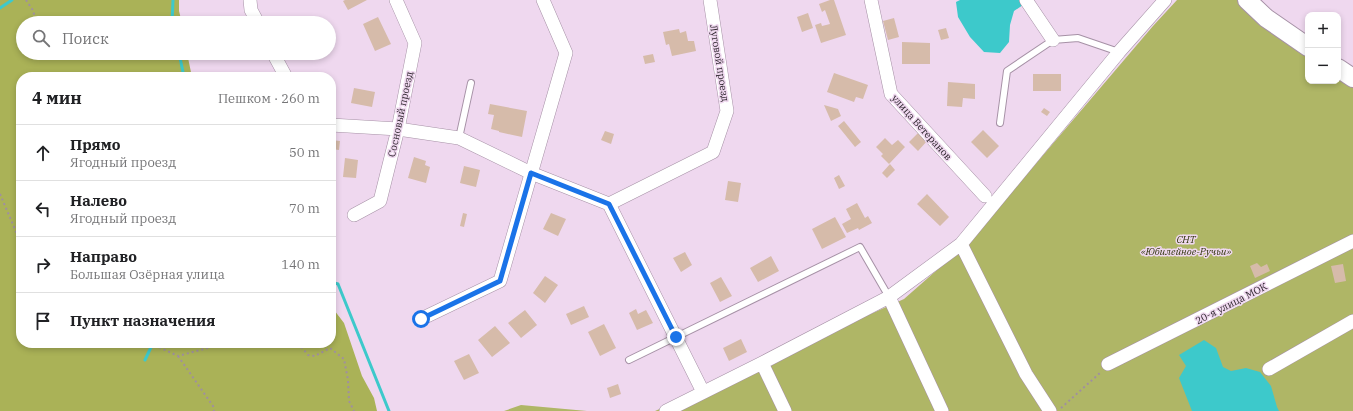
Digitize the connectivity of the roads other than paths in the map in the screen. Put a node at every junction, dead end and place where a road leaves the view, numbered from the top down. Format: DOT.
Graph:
graph roads {
  1 [pos="250,0"];
  2 [pos="396,0"];
  3 [pos="543,0"];
  4 [pos="710,0"];
  5 [pos="871,0"];
  6 [pos="1026,0"];
  7 [pos="1165,0"];
  8 [pos="1246,0"];
  9 [pos="254,16"];
  10 [pos="1053,40"];
  11 [pos="1305,45"];
  12 [pos="1119,52"];
  13 [pos="277,60"];
  14 [pos="1341,70"];
  15 [pos="283,72"];
  16 [pos="1353,78"];
  17 [pos="471,83"];
  18 [pos="1000,123"];
  19 [pos="336,125"];
  20 [pos="398,129"];
  21 [pos="460,138"];
  22 [pos="531,173"];
  23 [pos="985,196"];
  24 [pos="609,204"];
  25 [pos="354,216"];
  26 [pos="1353,241"];
  27 [pos="961,244"];
  28 [pos="889,297"];
  29 [pos="421,319"];
  30 [pos="1353,321"];
  31 [pos="676,337"];
  32 [pos="629,360"];
  33 [pos="762,363"];
  34 [pos="1108,364"];
  35 [pos="1269,369"];
  36 [pos="703,392"];
  37 [pos="666,411"];
  38 [pos="785,411"];
  39 [pos="942,411"];
  40 [pos="1050,411"];
  1 -- 9 [label="street"];
  2 -- 20 [label="street, Сосновый проезд"];
  3 -- 22 [label="street"];
  4 -- 24 [label="street, Луговой проезд"];
  5 -- 23 [label="street, улица Ветеранов"];
  6 -- 10 [label="street"];
  7 -- 12 [label="street"];
  8 -- 11 [label="street"];
  10 -- 12 [label="lane"];
  10 -- 18 [label="lane"];
  12 -- 27 [label="street"];
  13 -- 15 [label="street"];
  14 -- 16 [label="street"];
  17 -- 21 [label="lane"];
  19 -- 20 [label="street"];
  20 -- 21 [label="street"];
  20 -- 25 [label="street, Сосновый проезд"];
  21 -- 22 [label="street"];
  22 -- 24 [label="street"];
  22 -- 29 [label="street"];
  24 -- 31 [label="street"];
  26 -- 34 [label="street, 20-я улица МОК"];
  27 -- 28 [label="street"];
  27 -- 40 [label="street"];
  28 -- 31 [label="lane"];
  28 -- 33 [label="street"];
  28 -- 39 [label="street"];
  30 -- 35 [label="street"];
  31 -- 32 [label="lane"];
  31 -- 36 [label="street"];
  33 -- 36 [label="street"];
  33 -- 38 [label="street"];
  36 -- 37 [label="street"];
}
